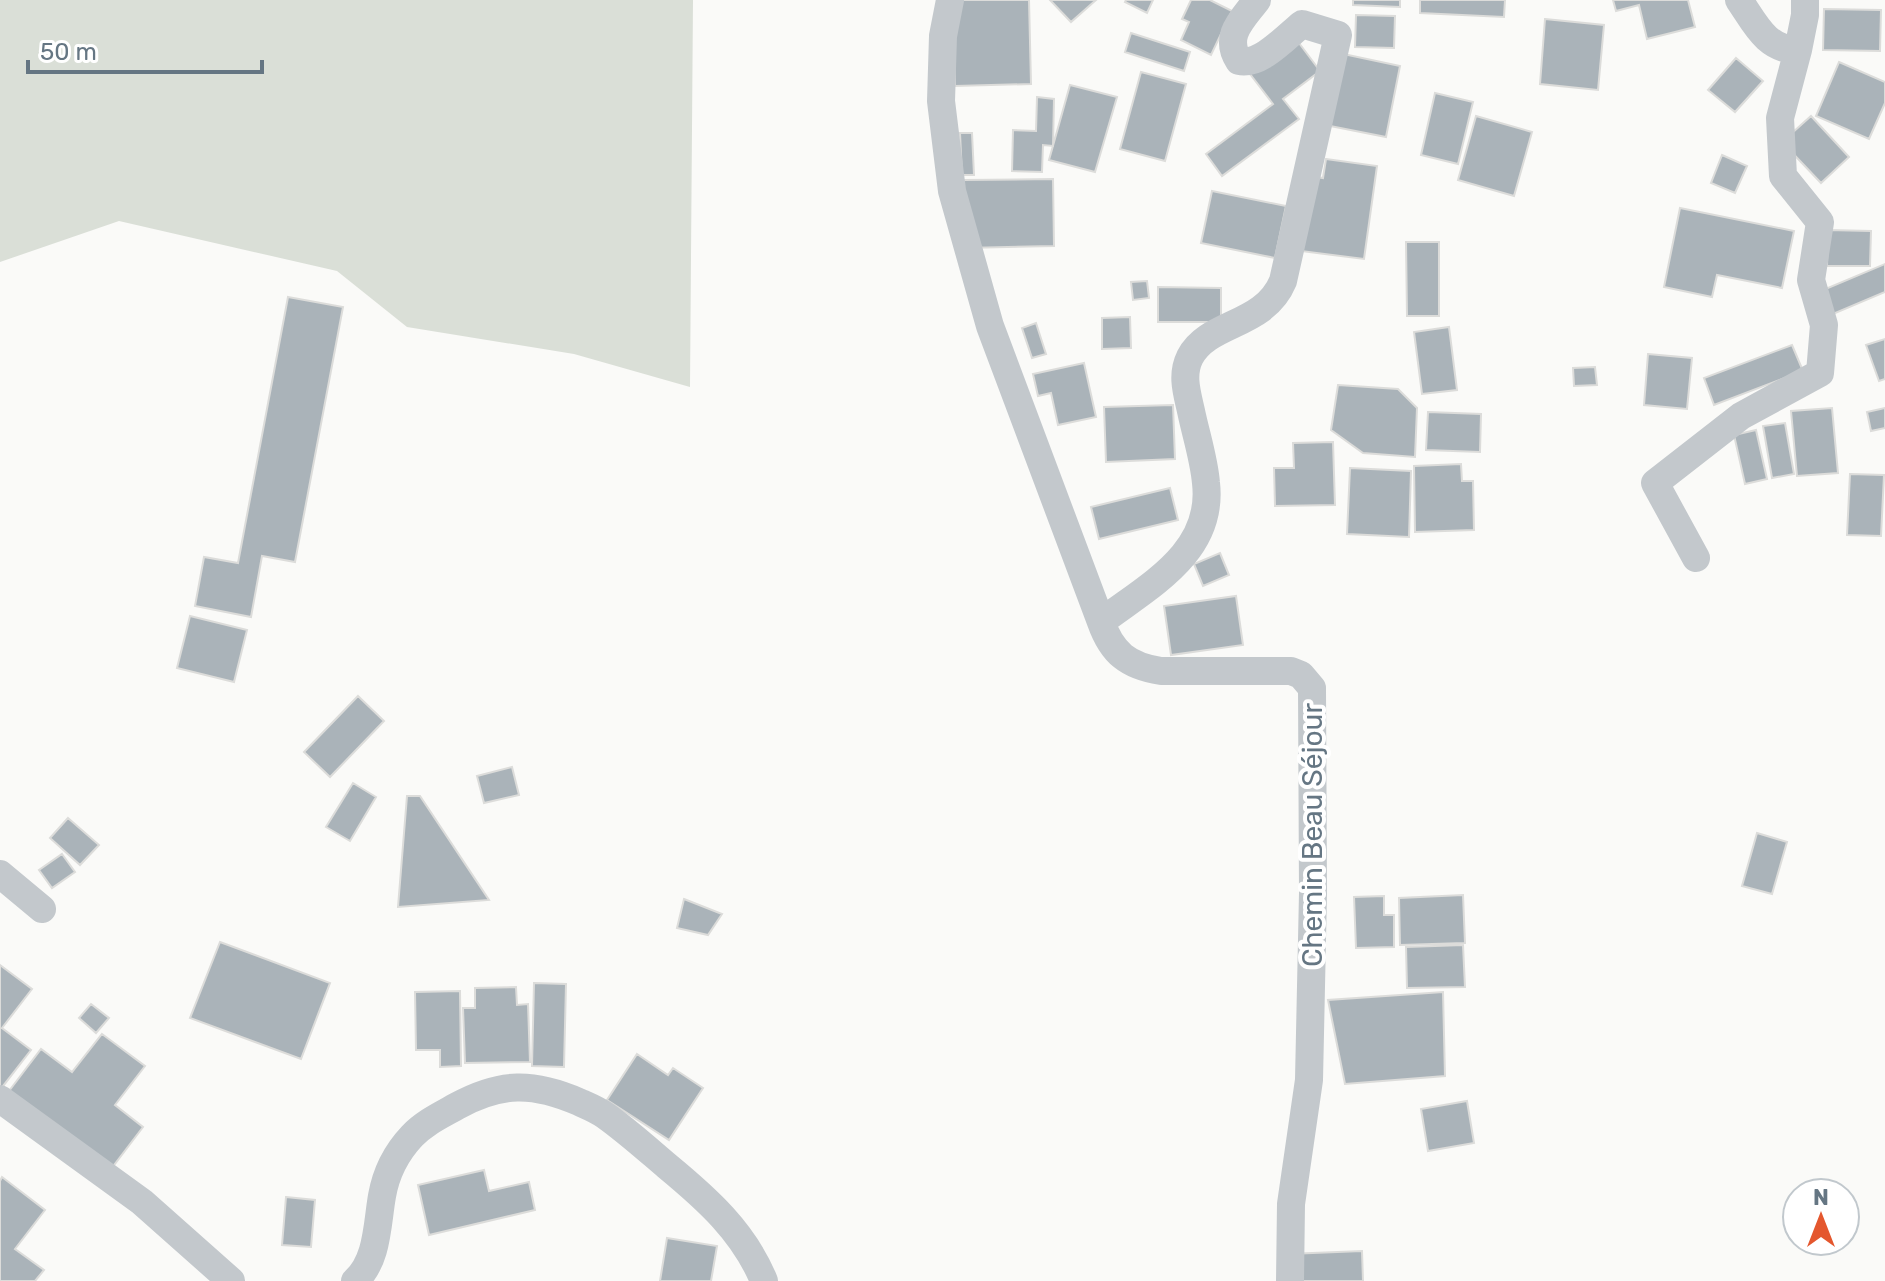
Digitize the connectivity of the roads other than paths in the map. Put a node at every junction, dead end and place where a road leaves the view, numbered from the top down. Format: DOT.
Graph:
graph roads {
  1 [pos="950,0"];
  2 [pos="1257,0"];
  3 [pos="1739,0"];
  4 [pos="1805,0"];
  5 [pos="1798,50"];
  6 [pos="1696,558"];
  7 [pos="1101,622"];
  8 [pos="0,874"];
  9 [pos="42,909"];
  10 [pos="0,1099"];
  11 [pos="231,1281"];
  12 [pos="355,1281"];
  13 [pos="764,1281"];
  14 [pos="1290,1281"];
  1 -- 7 [label="street"];
  2 -- 7 [label="street"];
  3 -- 5 [label="street"];
  4 -- 5 [label="street"];
  5 -- 6 [label="street"];
  7 -- 14 [label="street, Chemin Beau Séjour"];
  8 -- 9 [label="street"];
  10 -- 11 [label="street"];
  12 -- 13 [label="street"];
}
